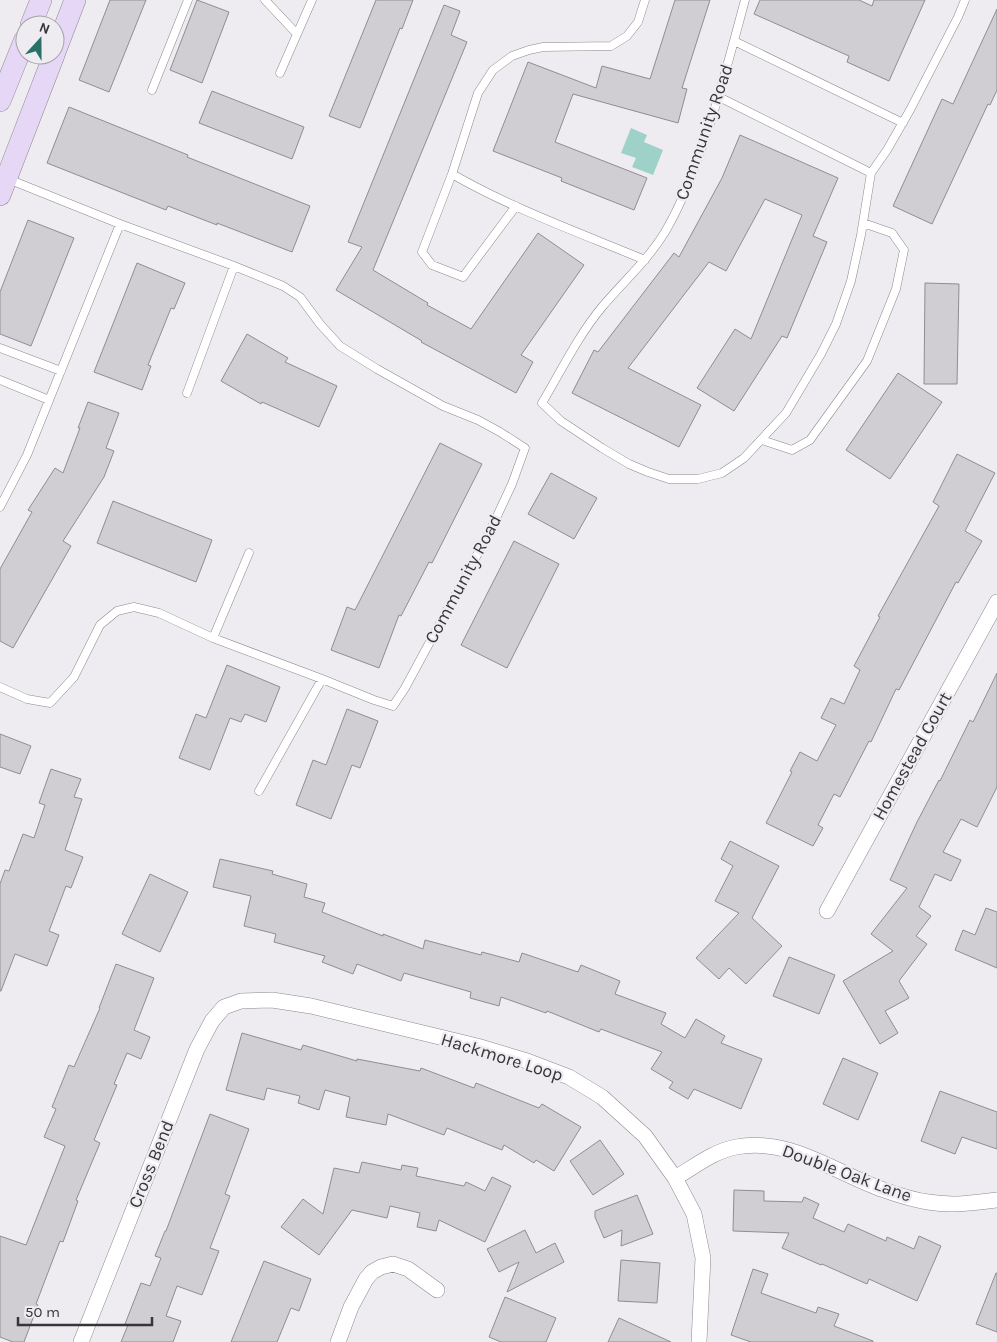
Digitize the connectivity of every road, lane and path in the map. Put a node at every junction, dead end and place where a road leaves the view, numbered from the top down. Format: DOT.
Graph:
graph roads {
  1 [pos="41,0"];
  2 [pos="75,0"];
  3 [pos="188,0"];
  4 [pos="265,0"];
  5 [pos="312,0"];
  6 [pos="645,0"];
  7 [pos="745,0"];
  8 [pos="965,0"];
  9 [pos="35,15"];
  10 [pos="65,25"];
  11 [pos="297,34"];
  12 [pos="734,41"];
  13 [pos="15,63"];
  14 [pos="49,65"];
  15 [pos="280,73"];
  16 [pos="152,90"];
  17 [pos="719,97"];
  18 [pos="0,100"];
  19 [pos="903,123"];
  20 [pos="871,173"];
  21 [pos="452,174"];
  22 [pos="3,187"];
  23 [pos="516,206"];
  24 [pos="863,223"];
  25 [pos="120,224"];
  26 [pos="645,260"];
  27 [pos="234,266"];
  28 [pos="0,348"];
  29 [pos="61,371"];
  30 [pos="0,380"];
  31 [pos="187,394"];
  32 [pos="49,400"];
  33 [pos="762,440"];
  34 [pos="0,507"];
  35 [pos="249,553"];
  36 [pos="997,602"];
  37 [pos="213,638"];
  38 [pos="322,679"];
  39 [pos="0,687"];
  40 [pos="259,791"];
  41 [pos="827,911"];
  42 [pos="241,1001"];
  43 [pos="675,1178"];
  44 [pos="997,1200"];
  45 [pos="436,1290"];
  46 [pos="81,1342"];
  47 [pos="338,1342"];
  48 [pos="699,1342"];
  1 -- 9 [label="main road"];
  2 -- 10 [label="main road"];
  3 -- 16 [label="lane"];
  4 -- 11 [label="lane"];
  5 -- 11 [label="lane"];
  6 -- 21 [label="lane"];
  7 -- 12 [label="lane, Community Road"];
  8 -- 19 [label="lane"];
  11 -- 15 [label="lane"];
  12 -- 17 [label="lane, Community Road"];
  12 -- 19 [label="lane"];
  13 -- 18 [label="main road"];
  14 -- 22 [label="main road"];
  17 -- 20 [label="lane"];
  17 -- 26 [label="lane, Community Road"];
  19 -- 20 [label="lane"];
  20 -- 24 [label="lane"];
  21 -- 23 [label="lane"];
  21 -- 23 [label="lane"];
  22 -- 25 [label="lane"];
  23 -- 26 [label="lane"];
  24 -- 33 [label="lane"];
  24 -- 33 [label="lane"];
  25 -- 27 [label="lane"];
  25 -- 29 [label="lane"];
  26 -- 33 [label="lane, Community Road"];
  27 -- 31 [label="lane"];
  27 -- 38 [label="lane, Community Road"];
  28 -- 29 [label="lane"];
  29 -- 32 [label="lane"];
  30 -- 32 [label="lane"];
  32 -- 34 [label="lane"];
  35 -- 37 [label="lane"];
  36 -- 41 [label="street, Homestead Court"];
  37 -- 38 [label="lane"];
  37 -- 39 [label="lane"];
  38 -- 40 [label="lane"];
  42 -- 43 [label="street, Hackmore Loop"];
  42 -- 46 [label="street, Cross Bend"];
  43 -- 44 [label="street, Double Oak Lane"];
  43 -- 48 [label="street, Hackmore Loop"];
  45 -- 47 [label="street"];
}
